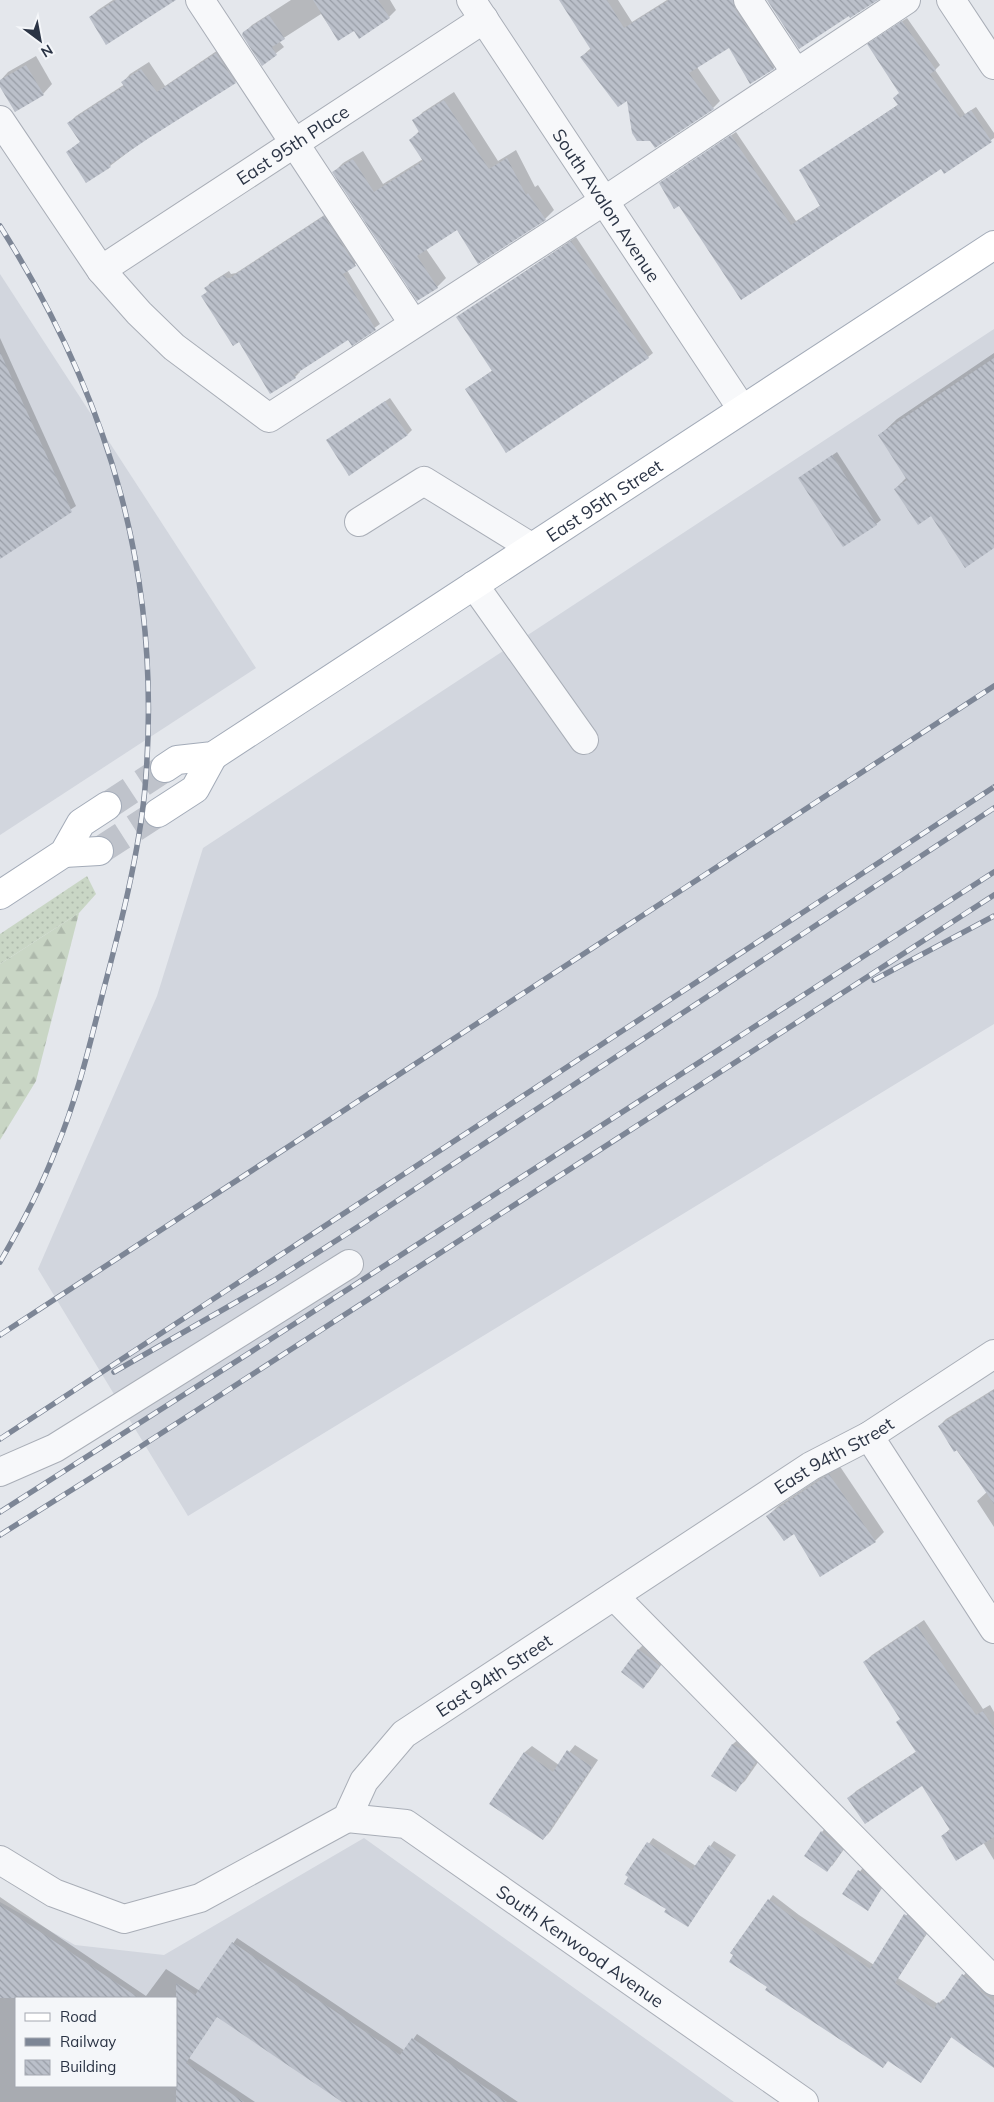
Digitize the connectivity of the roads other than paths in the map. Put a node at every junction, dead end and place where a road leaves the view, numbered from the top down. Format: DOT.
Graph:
graph roads {
  1 [pos="200,0"];
  2 [pos="748,0"];
  3 [pos="906,0"];
  4 [pos="951,0"];
  5 [pos="478,9"];
  6 [pos="986,37"];
  7 [pos="994,66"];
  8 [pos="796,73"];
  9 [pos="0,120"];
  10 [pos="294,144"];
  11 [pos="604,201"];
  12 [pos="994,245"];
  13 [pos="101,270"];
  14 [pos="413,323"];
  15 [pos="742,409"];
  16 [pos="360,522"];
  17 [pos="531,547"];
  18 [pos="474,585"];
  19 [pos="584,740"];
  20 [pos="213,756"];
  21 [pos="164,768"];
  22 [pos="107,806"];
  23 [pos="158,813"];
  24 [pos="99,851"];
  25 [pos="64,853"];
  26 [pos="0,895"];
  27 [pos="349,1264"];
  28 [pos="994,1354"];
  29 [pos="869,1436"];
  30 [pos="0,1472"];
  31 [pos="614,1596"];
  32 [pos="994,1629"];
  33 [pos="346,1818"];
  34 [pos="0,1860"];
  35 [pos="994,1981"];
  36 [pos="804,2102"];
  1 -- 10 [label="street"];
  2 -- 8 [label="street"];
  3 -- 8 [label="street"];
  4 -- 6 [label="street"];
  5 -- 10 [label="street, East 95th Place"];
  5 -- 11 [label="street, South Avalon Avenue"];
  6 -- 7 [label="street"];
  8 -- 11 [label="street"];
  9 -- 13 [label="street"];
  10 -- 13 [label="street, East 95th Place"];
  10 -- 14 [label="street"];
  11 -- 14 [label="street"];
  11 -- 15 [label="street, South Avalon Avenue"];
  12 -- 15 [label="main road, East 95th Street"];
  13 -- 14 [label="street"];
  15 -- 17 [label="main road, East 95th Street"];
  16 -- 17 [label="street"];
  17 -- 18 [label="main road, East 95th Street"];
  18 -- 19 [label="street"];
  18 -- 20 [label="main road, East 95th Street"];
  20 -- 21 [label="main road, East 95th Street"];
  20 -- 23 [label="main road, East 95th Street"];
  22 -- 25 [label="main road"];
  24 -- 25 [label="main road"];
  25 -- 26 [label="main road"];
  27 -- 30 [label="street"];
  28 -- 29 [label="street, East 94th Street"];
  29 -- 31 [label="street, East 94th Street"];
  29 -- 32 [label="street"];
  31 -- 33 [label="street, East 94th Street"];
  31 -- 35 [label="street"];
  33 -- 34 [label="street"];
  33 -- 36 [label="street, South Kenwood Avenue"];
}
